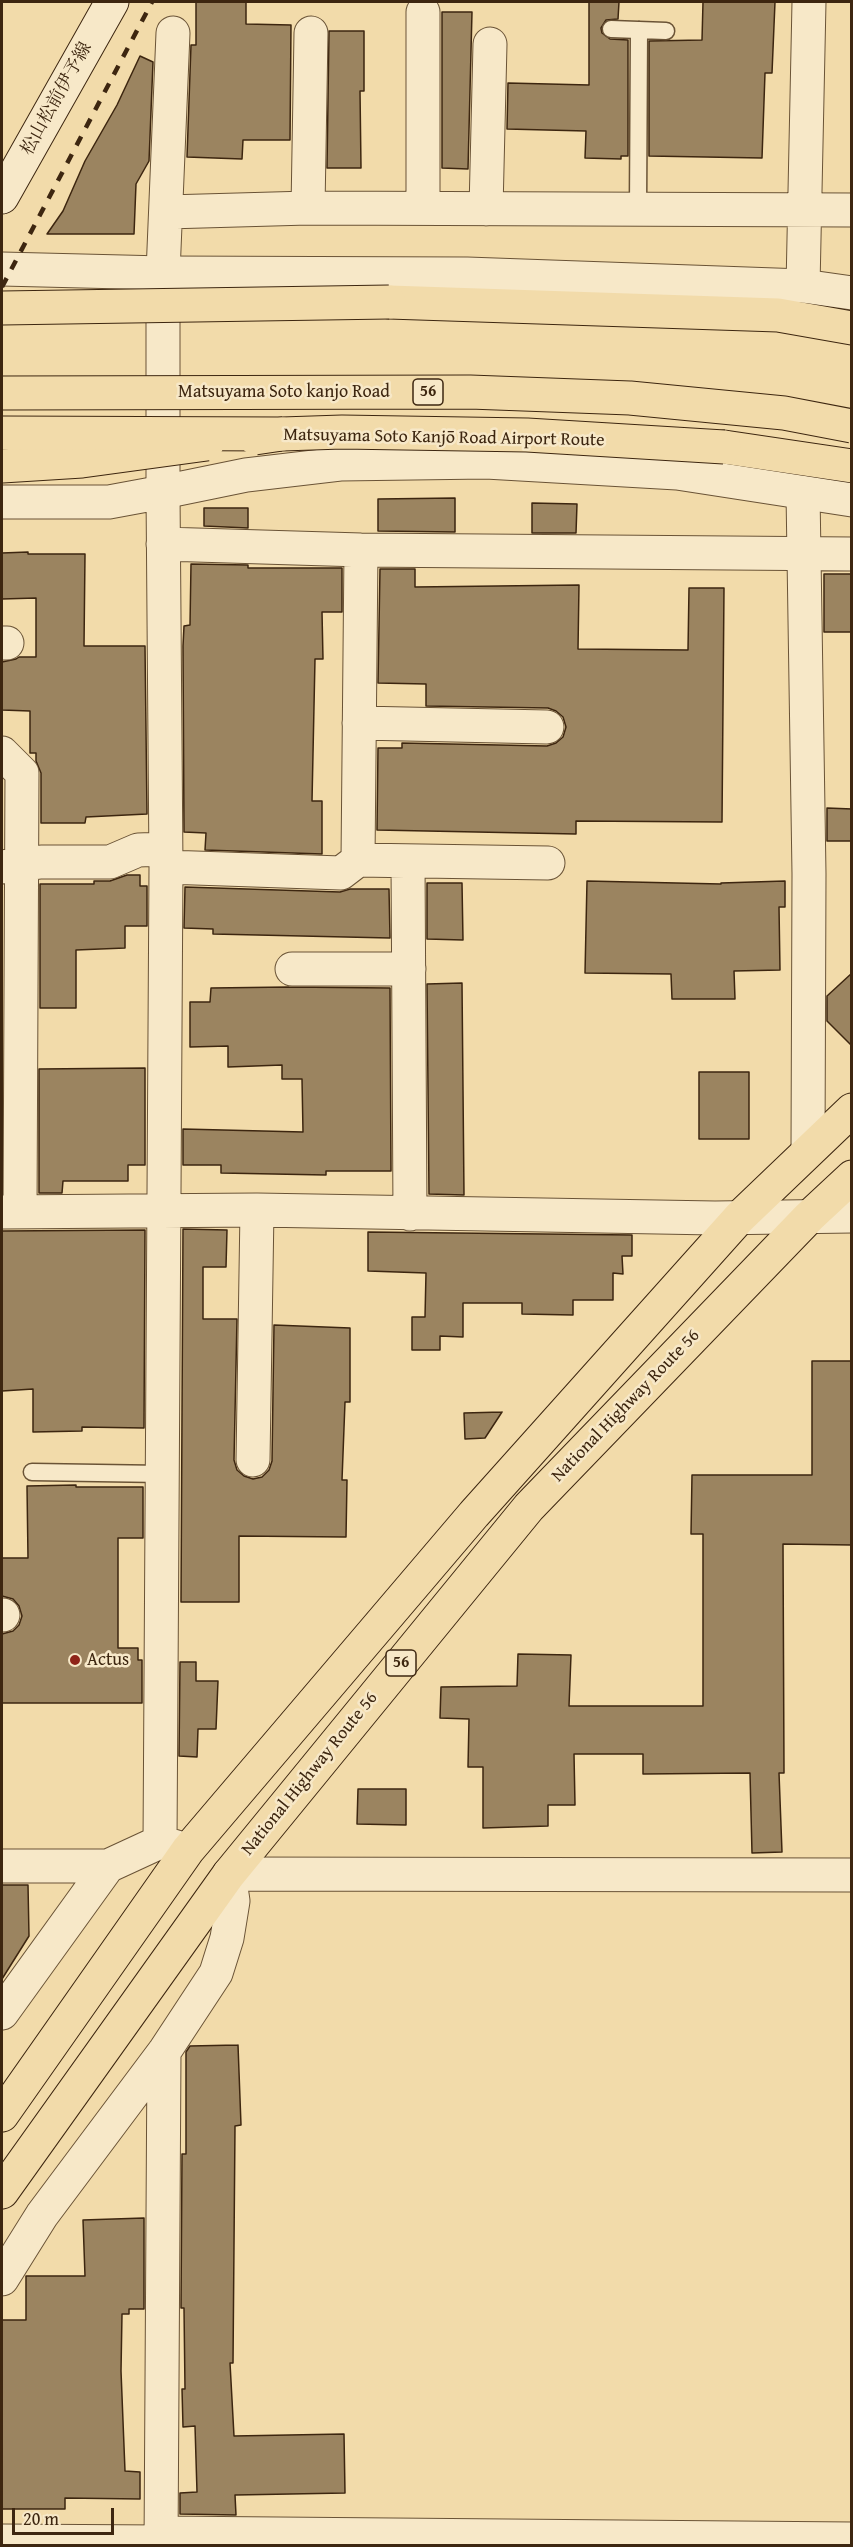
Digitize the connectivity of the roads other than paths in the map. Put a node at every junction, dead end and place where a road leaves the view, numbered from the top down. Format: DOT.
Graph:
graph roads {
  1 [pos="112,2"];
  2 [pos="809,2"];
  3 [pos="423,12"];
  4 [pos="611,29"];
  5 [pos="639,30"];
  6 [pos="666,31"];
  7 [pos="172,33"];
  8 [pos="311,33"];
  9 [pos="490,44"];
  10 [pos="2,197"];
  11 [pos="308,208"];
  12 [pos="423,208"];
  13 [pos="486,209"];
  14 [pos="638,209"];
  15 [pos="804,210"];
  16 [pos="852,210"];
  17 [pos="167,212"];
  18 [pos="2,269"];
  19 [pos="163,273"];
  20 [pos="803,286"];
  21 [pos="852,293"];
  22 [pos="2,308"];
  23 [pos="852,328"];
  24 [pos="2,393"];
  25 [pos="852,426"];
  26 [pos="2,433"];
  27 [pos="282,434"];
  28 [pos="2,466"];
  29 [pos="852,466"];
  30 [pos="163,492"];
  31 [pos="803,493"];
  32 [pos="852,501"];
  33 [pos="2,502"];
  34 [pos="163,544"];
  35 [pos="361,550"];
  36 [pos="805,554"];
  37 [pos="852,555"];
  38 [pos="359,723"];
  39 [pos="547,726"];
  40 [pos="2,753"];
  41 [pos="166,858"];
  42 [pos="358,860"];
  43 [pos="408,861"];
  44 [pos="548,862"];
  45 [pos="12,865"];
  46 [pos="291,969"];
  47 [pos="409,969"];
  48 [pos="852,1110"];
  49 [pos="808,1149"];
  50 [pos="852,1177"];
  51 [pos="256,1210"];
  52 [pos="10,1212"];
  53 [pos="162,1212"];
  54 [pos="410,1214"];
  55 [pos="852,1216"];
  56 [pos="808,1217"];
  57 [pos="739,1218"];
  58 [pos="253,1460"];
  59 [pos="32,1472"];
  60 [pos="163,1474"];
  61 [pos="174,1846"];
  62 [pos="2,1866"];
  63 [pos="108,1866"];
  64 [pos="229,1874"];
  65 [pos="852,1875"];
  66 [pos="2,2013"];
  67 [pos="164,2052"];
  68 [pos="2,2115"];
  69 [pos="2,2192"];
  70 [pos="2,2278"];
  71 [pos="852,2539"];
  72 [pos="162,2540"];
  73 [pos="350,2540"];
  74 [pos="2,2541"];
  75 [pos="573,2541"];
  76 [pos="803,2542"];
  1 -- 10 [label="street, 松山松前伊予線"];
  2 -- 15 [label="street"];
  3 -- 12 [label="street"];
  4 -- 5 [label="lane"];
  5 -- 6 [label="lane"];
  5 -- 14 [label="lane"];
  7 -- 17 [label="street"];
  8 -- 11 [label="street"];
  9 -- 13 [label="street"];
  11 -- 12 [label="street"];
  11 -- 17 [label="street"];
  12 -- 13 [label="street"];
  13 -- 14 [label="street"];
  14 -- 15 [label="street"];
  15 -- 16 [label="street"];
  15 -- 20 [label="street"];
  17 -- 19 [label="street"];
  18 -- 19 [label="street"];
  19 -- 20 [label="street"];
  19 -- 30 [label="street"];
  20 -- 21 [label="street"];
  22 -- 23 [label="highway, bridge"];
  24 -- 25 [label="highway, Matsuyama Soto kanjo Road / 56, bridge"];
  26 -- 27 [label="highway, bridge"];
  27 -- 28 [label="highway, Matsuyama Soto Kanjō Road Airport Route, bridge"];
  27 -- 29 [label="highway, Matsuyama Soto Kanjō Road Airport Route, bridge"];
  30 -- 31 [label="street"];
  30 -- 33 [label="street"];
  30 -- 34 [label="street"];
  31 -- 32 [label="street"];
  31 -- 36 [label="street"];
  34 -- 35 [label="street"];
  34 -- 41 [label="street"];
  35 -- 36 [label="street"];
  35 -- 38 [label="street"];
  36 -- 37 [label="street"];
  36 -- 49 [label="street"];
  38 -- 39 [label="street"];
  38 -- 42 [label="street"];
  40 -- 45 [label="street"];
  41 -- 42 [label="street"];
  41 -- 45 [label="street"];
  41 -- 53 [label="street"];
  42 -- 43 [label="street"];
  43 -- 44 [label="street"];
  43 -- 47 [label="street"];
  45 -- 52 [label="street"];
  46 -- 47 [label="street"];
  47 -- 54 [label="street"];
  48 -- 49 [label="highway, 56"];
  49 -- 57 [label="highway, 56"];
  50 -- 56 [label="highway, National Highway Route 56 / 56"];
  51 -- 53 [label="street"];
  51 -- 54 [label="street"];
  51 -- 58 [label="street"];
  52 -- 53 [label="street"];
  53 -- 60 [label="street"];
  54 -- 57 [label="street"];
  55 -- 56 [label="street"];
  56 -- 57 [label="street"];
  56 -- 64 [label="highway, National Highway Route 56 / 56"];
  57 -- 61 [label="highway, 56"];
  59 -- 60 [label="lane"];
  60 -- 61 [label="street"];
  61 -- 63 [label="street"];
  61 -- 68 [label="highway, 56"];
  62 -- 63 [label="street"];
  63 -- 66 [label="street"];
  64 -- 65 [label="street"];
  64 -- 67 [label="street"];
  64 -- 69 [label="highway, National Highway Route 56 / 56"];
  67 -- 70 [label="street"];
  67 -- 72 [label="street"];
  71 -- 76 [label="street"];
  72 -- 73 [label="street"];
  72 -- 74 [label="street"];
  73 -- 75 [label="street"];
  75 -- 76 [label="street"];
}
